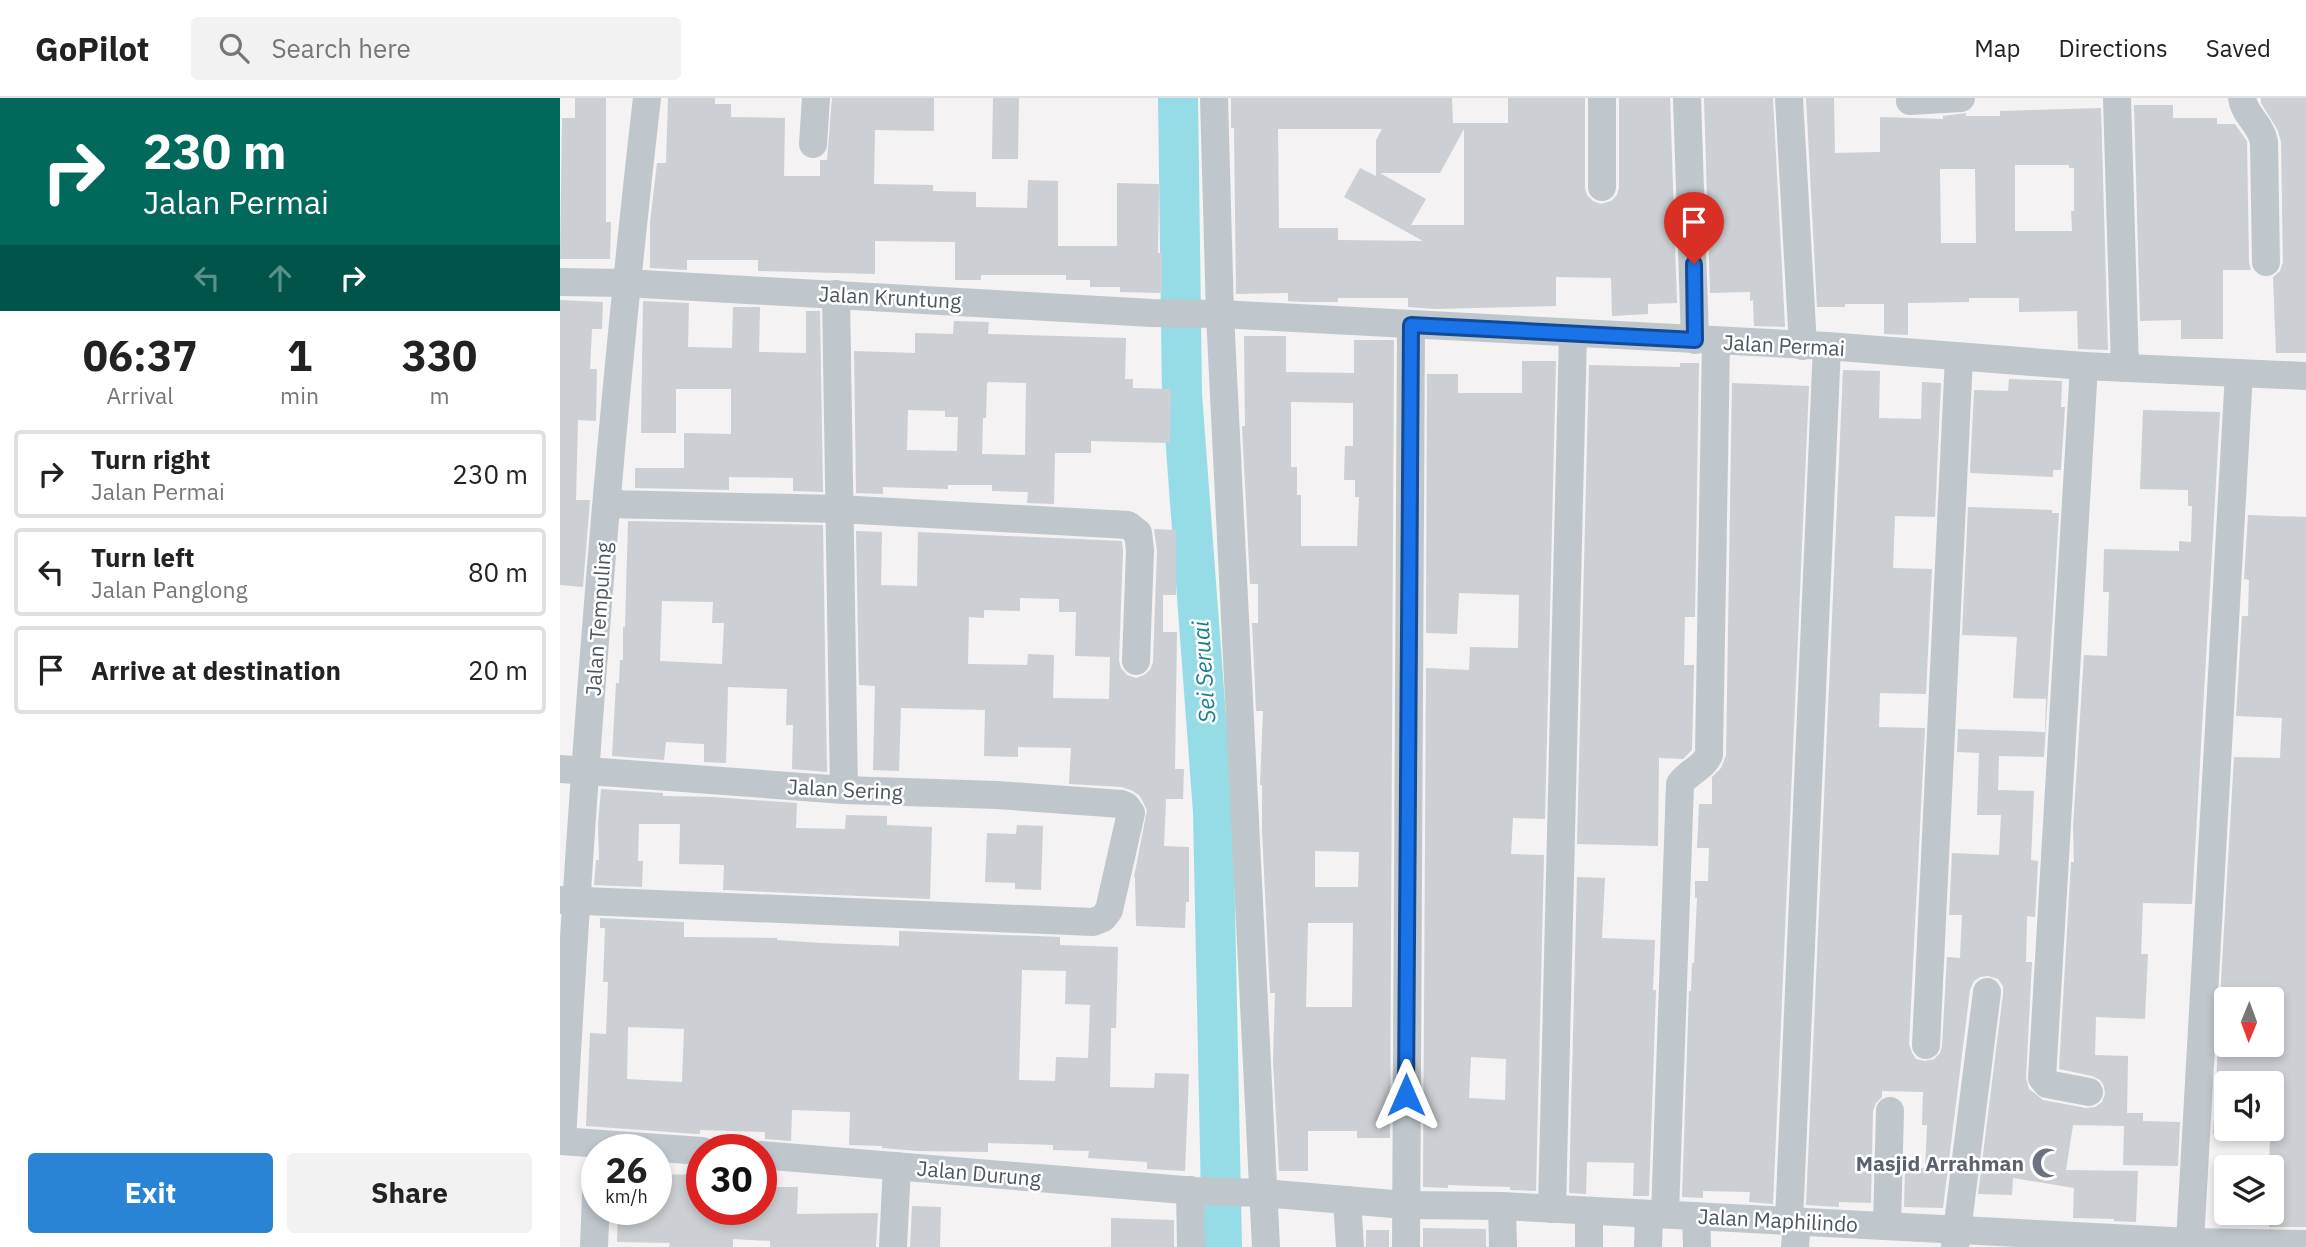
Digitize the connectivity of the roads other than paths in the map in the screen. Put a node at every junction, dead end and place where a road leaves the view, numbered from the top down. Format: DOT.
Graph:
graph roads {
  1 [pos="647,98"];
  2 [pos="816,98"];
  3 [pos="1214,98"];
  4 [pos="1602,98"];
  5 [pos="1687,98"];
  6 [pos="1789,98"];
  7 [pos="1961,98"];
  8 [pos="2117,98"];
  9 [pos="2242,98"];
  10 [pos="1910,102"];
  11 [pos="813,144"];
  12 [pos="1602,187"];
  13 [pos="2266,262"];
  14 [pos="560,282"];
  15 [pos="625,283"];
  16 [pos="836,294"];
  17 [pos="1218,314"];
  18 [pos="1411,325"];
  19 [pos="1573,333"];
  20 [pos="1706,341"];
  21 [pos="1814,346"];
  22 [pos="1959,357"];
  23 [pos="2084,366"];
  24 [pos="2124,368"];
  25 [pos="2239,373"];
  26 [pos="2306,376"];
  27 [pos="607,504"];
  28 [pos="839,509"];
  29 [pos="1136,662"];
  30 [pos="573,770"];
  31 [pos="845,790"];
  32 [pos="568,900"];
  33 [pos="1987,992"];
  34 [pos="1926,1045"];
  35 [pos="2090,1091"];
  36 [pos="1890,1111"];
  37 [pos="561,1141"];
  38 [pos="581,1149"];
  39 [pos="777,1156"];
  40 [pos="897,1166"];
  41 [pos="1193,1190"];
  42 [pos="1257,1192"];
  43 [pos="1347,1200"];
  44 [pos="1405,1205"];
  45 [pos="1502,1206"];
  46 [pos="1552,1209"];
  47 [pos="1589,1211"];
  48 [pos="1657,1214"];
  49 [pos="1696,1216"];
  50 [pos="595,1225"];
  51 [pos="1886,1226"];
  52 [pos="1794,1230"];
  53 [pos="1845,1235"];
  54 [pos="1956,1238"];
  55 [pos="2048,1241"];
  56 [pos="2114,1243"];
  57 [pos="2174,1243"];
  58 [pos="2306,1244"];
  59 [pos="594,1247"];
  60 [pos="893,1247"];
  61 [pos="1191,1247"];
  62 [pos="1266,1247"];
  63 [pos="1350,1247"];
  64 [pos="1406,1247"];
  65 [pos="1503,1247"];
  66 [pos="1589,1247"];
  67 [pos="1648,1247"];
  68 [pos="1697,1247"];
  1 -- 15 [label="street, Jalan Tempuling"];
  2 -- 11 [label="street"];
  3 -- 17 [label="street"];
  4 -- 12 [label="street"];
  5 -- 20 [label="street"];
  6 -- 21 [label="street"];
  7 -- 10 [label="street"];
  8 -- 24 [label="street"];
  9 -- 13 [label="street"];
  14 -- 15 [label="street, Jalan Kruntung"];
  15 -- 16 [label="street, Jalan Kruntung"];
  15 -- 27 [label="street, Jalan Tempuling"];
  16 -- 17 [label="street, Jalan Kruntung"];
  16 -- 28 [label="street"];
  17 -- 18 [label="street, Jalan Permai"];
  17 -- 42 [label="street"];
  18 -- 19 [label="street, Jalan Permai"];
  18 -- 44 [label="street"];
  19 -- 20 [label="street, Jalan Permai"];
  19 -- 46 [label="street"];
  20 -- 21 [label="street, Jalan Permai"];
  20 -- 48 [label="street"];
  21 -- 22 [label="street, Jalan Permai"];
  21 -- 52 [label="street"];
  22 -- 23 [label="street, Jalan Permai"];
  22 -- 34 [label="street"];
  23 -- 24 [label="street, Jalan Permai"];
  23 -- 35 [label="street"];
  24 -- 25 [label="street, Jalan Permai"];
  25 -- 26 [label="street, Jalan Permai"];
  25 -- 57 [label="street"];
  27 -- 28 [label="street"];
  27 -- 30 [label="street, Jalan Tempuling"];
  28 -- 29 [label="street"];
  28 -- 31 [label="street"];
  30 -- 31 [label="street, Jalan Sering"];
  30 -- 32 [label="street, Jalan Tempuling"];
  31 -- 32 [label="street, Jalan Sering"];
  32 -- 37 [label="street, Jalan Tempuling"];
  33 -- 54 [label="street"];
  36 -- 51 [label="street"];
  37 -- 38 [label="street"];
  39 -- 40 [label="street, Jalan Durung"];
  40 -- 41 [label="street, Jalan Durung"];
  40 -- 60 [label="street"];
  41 -- 42 [label="street, Jalan Durung"];
  41 -- 61 [label="street"];
  42 -- 43 [label="street, Jalan Maphilindo"];
  42 -- 62 [label="street"];
  43 -- 44 [label="street, Jalan Maphilindo"];
  43 -- 63 [label="street"];
  44 -- 45 [label="street, Jalan Maphilindo"];
  44 -- 64 [label="street"];
  45 -- 46 [label="street, Jalan Maphilindo"];
  45 -- 65 [label="street"];
  46 -- 47 [label="street, Jalan Maphilindo"];
  47 -- 48 [label="street, Jalan Maphilindo"];
  47 -- 66 [label="street"];
  48 -- 49 [label="street, Jalan Maphilindo"];
  48 -- 67 [label="street"];
  49 -- 52 [label="street, Jalan Maphilindo"];
  49 -- 68 [label="street"];
  50 -- 59 [label="street"];
  51 -- 53 [label="street, Jalan Maphilindo"];
  51 -- 54 [label="street, Jalan Maphilindo"];
  52 -- 53 [label="street, Jalan Maphilindo"];
  54 -- 55 [label="street, Jalan Maphilindo"];
  55 -- 56 [label="street, Jalan Maphilindo"];
  56 -- 57 [label="street, Jalan Maphilindo"];
  57 -- 58 [label="street, Jalan Maphilindo"];
}
